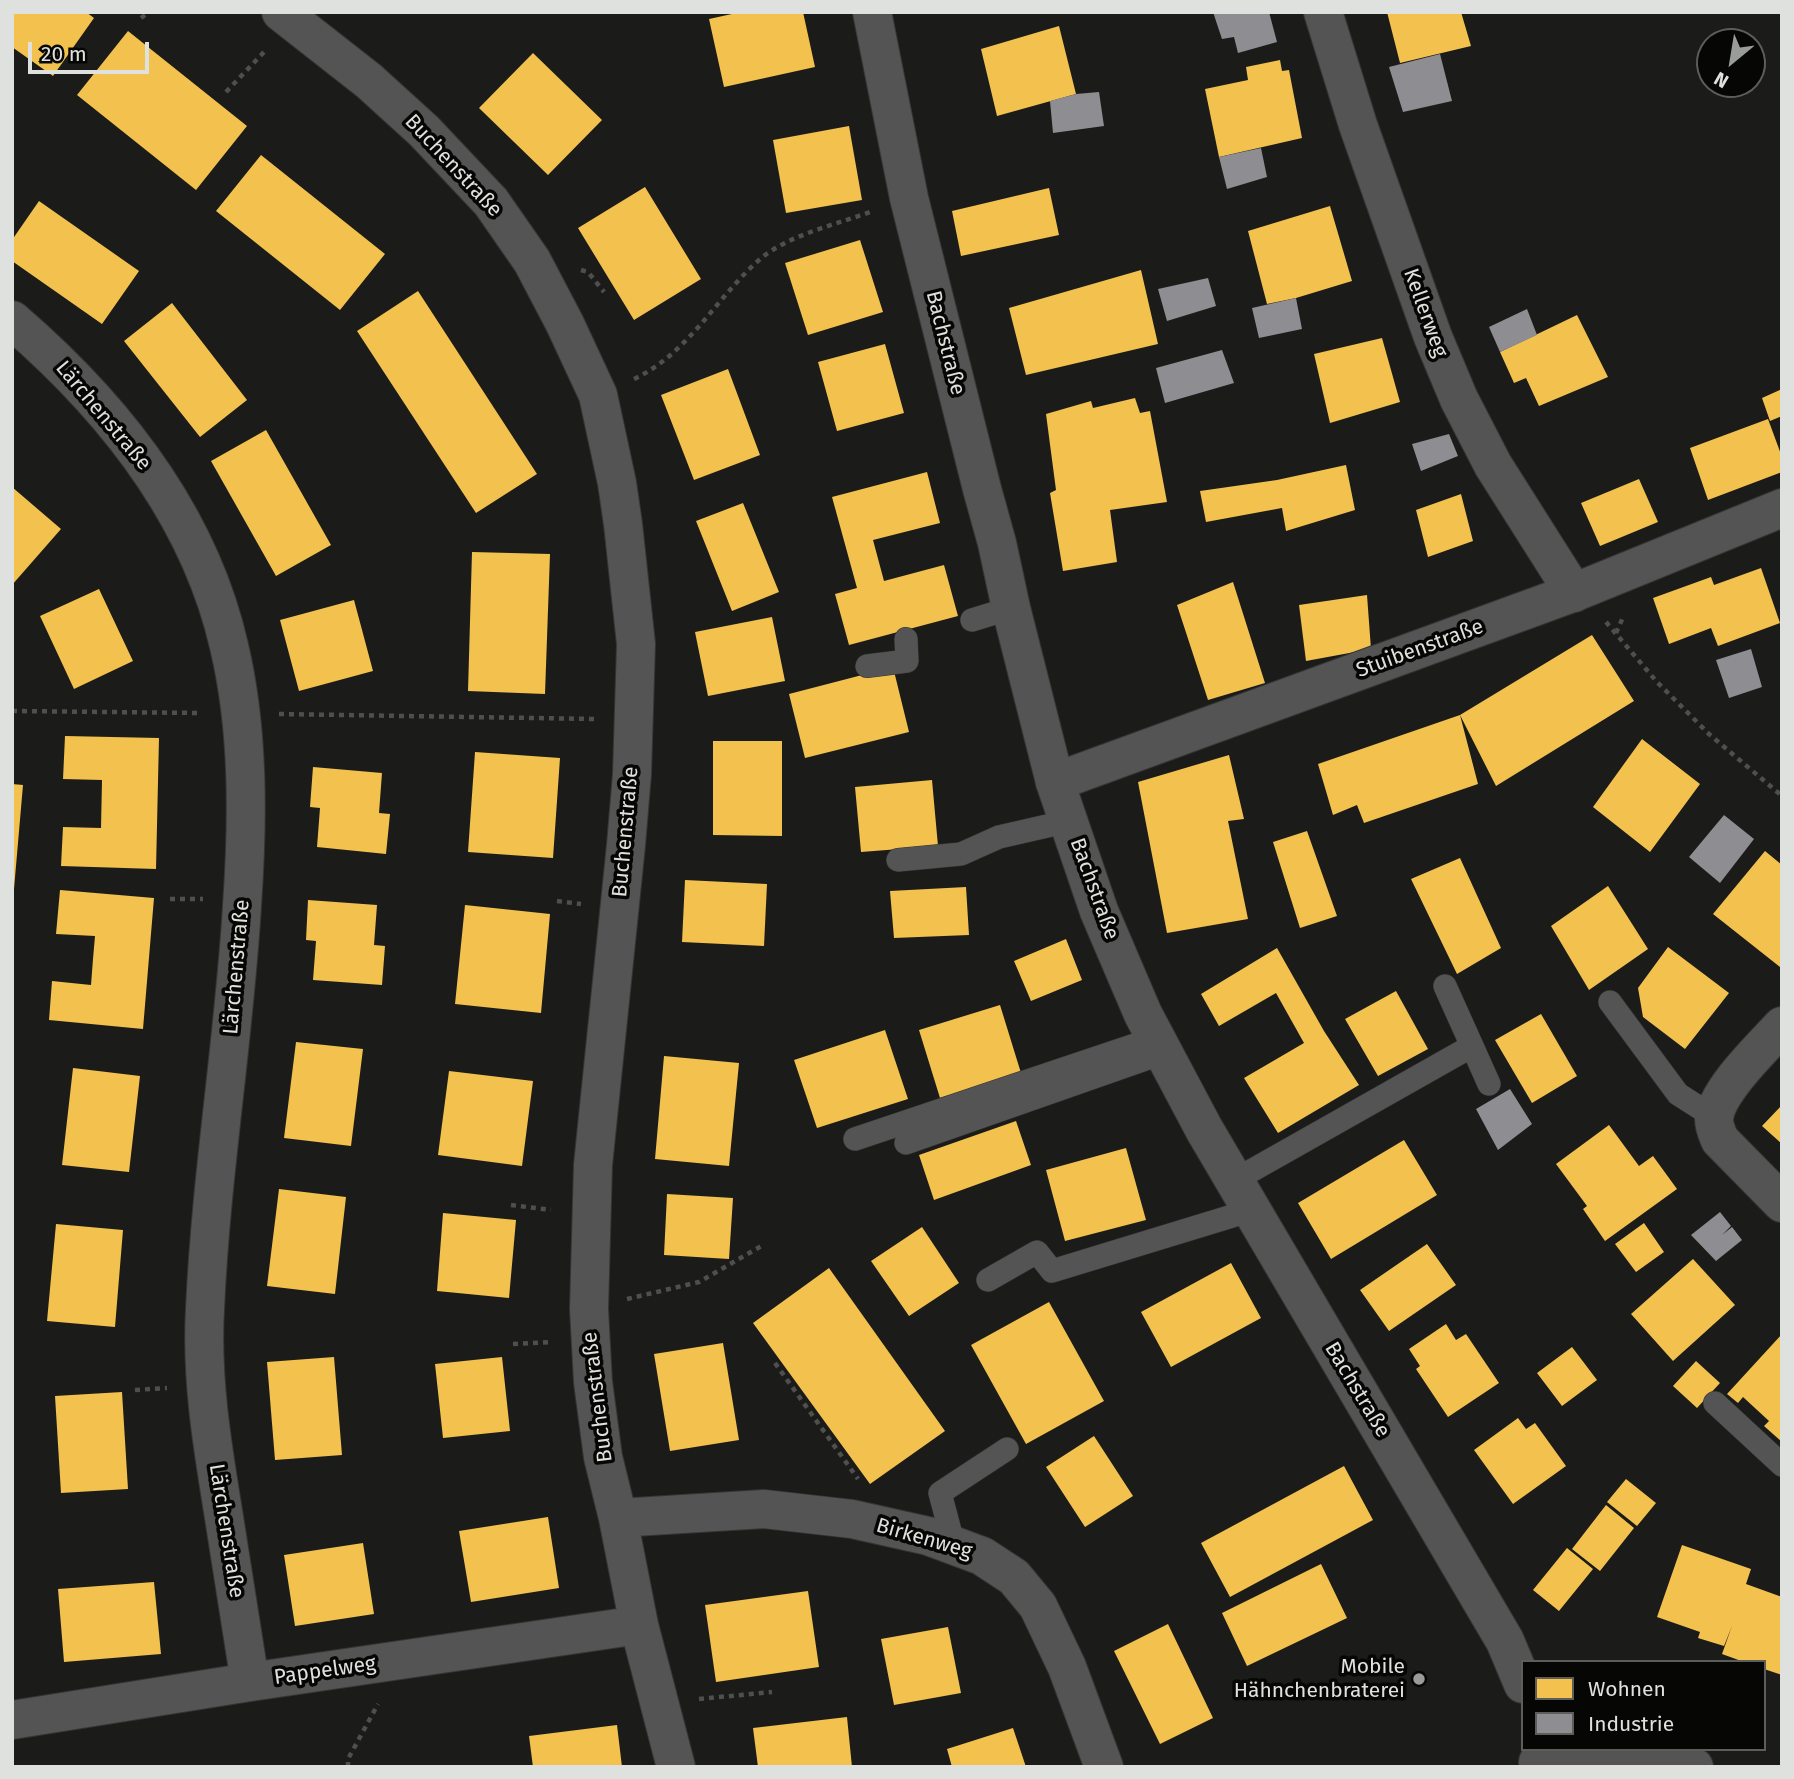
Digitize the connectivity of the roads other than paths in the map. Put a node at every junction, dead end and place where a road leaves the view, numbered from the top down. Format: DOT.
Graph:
graph roads {
  1 [pos="872,12"];
  2 [pos="1322,12"];
  3 [pos="287,17"];
  4 [pos="12,320"];
  5 [pos="1782,508"];
  6 [pos="1576,592"];
  7 [pos="1011,608"];
  8 [pos="972,620"];
  9 [pos="906,639"];
  10 [pos="867,666"];
  11 [pos="1055,782"];
  12 [pos="1069,821"];
  13 [pos="898,860"];
  14 [pos="1445,986"];
  15 [pos="1611,1002"];
  16 [pos="1782,1026"];
  17 [pos="1159,1046"];
  18 [pos="1472,1046"];
  19 [pos="1489,1084"];
  20 [pos="1714,1117"];
  21 [pos="855,1139"];
  22 [pos="906,1143"];
  23 [pos="1244,1195"];
  24 [pos="1782,1203"];
  25 [pos="988,1280"];
  26 [pos="1715,1402"];
  27 [pos="1007,1449"];
  28 [pos="1782,1465"];
  29 [pos="618,1518"];
  30 [pos="954,1546"];
  31 [pos="639,1625"];
  32 [pos="1521,1679"];
  33 [pos="250,1682"];
  34 [pos="12,1720"];
  35 [pos="1538,1759"];
  36 [pos="676,1767"];
  37 [pos="1104,1767"];
  38 [pos="1694,1767"];
  1 -- 7 [label="street, Bachstraße"];
  2 -- 6 [label="street, Kellerweg"];
  3 -- 29 [label="street, Buchenstraße"];
  4 -- 33 [label="street, Lärchenstraße"];
  5 -- 6 [label="street, Stuibenstraße"];
  6 -- 11 [label="street, Stuibenstraße"];
  7 -- 8 [label="lane"];
  7 -- 11 [label="street, Bachstraße"];
  9 -- 10 [label="lane"];
  11 -- 12 [label="street, Bachstraße"];
  12 -- 13 [label="lane"];
  12 -- 17 [label="street, Bachstraße"];
  14 -- 18 [label="lane"];
  15 -- 20 [label="lane"];
  16 -- 20 [label="street"];
  17 -- 21 [label="lane"];
  17 -- 22 [label="lane"];
  17 -- 23 [label="street, Bachstraße"];
  18 -- 19 [label="lane"];
  18 -- 23 [label="lane"];
  20 -- 24 [label="street"];
  23 -- 25 [label="lane"];
  23 -- 32 [label="street, Bachstraße"];
  26 -- 28 [label="lane"];
  27 -- 30 [label="lane"];
  29 -- 30 [label="street, Birkenweg"];
  29 -- 31 [label="street, Buchenstraße"];
  30 -- 37 [label="street, Birkenweg"];
  31 -- 33 [label="street, Pappelweg"];
  31 -- 36 [label="street, Buchenstraße"];
  33 -- 34 [label="street, Pappelweg"];
  35 -- 38 [label="street"];
}
